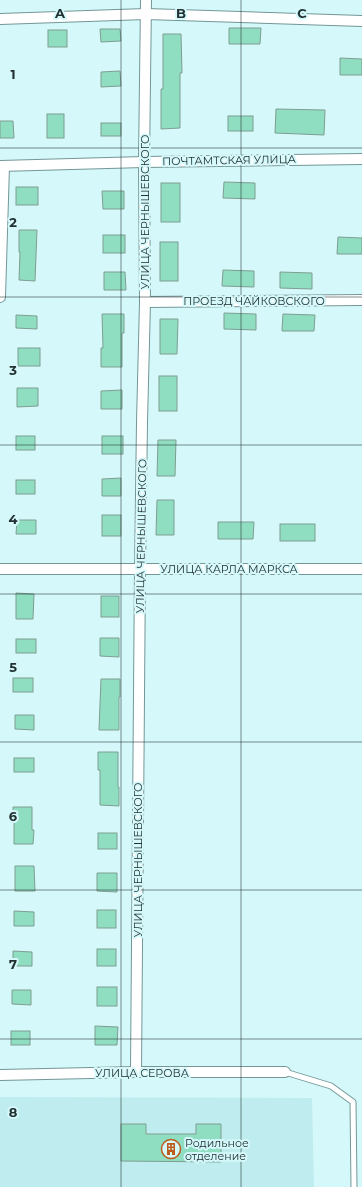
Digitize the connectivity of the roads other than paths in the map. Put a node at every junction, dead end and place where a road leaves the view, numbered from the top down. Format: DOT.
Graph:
graph roads {
  1 [pos="146,0"];
  2 [pos="146,14"];
  3 [pos="0,20"];
  4 [pos="362,21"];
  5 [pos="362,159"];
  6 [pos="144,162"];
  7 [pos="2,166"];
  8 [pos="0,297"];
  9 [pos="362,300"];
  10 [pos="146,302"];
  11 [pos="362,568"];
  12 [pos="0,569"];
  13 [pos="140,569"];
  14 [pos="136,1072"];
  15 [pos="285,1072"];
  16 [pos="0,1075"];
  17 [pos="354,1187"];
  1 -- 2 [label="street, УЛИЦА ЧЕРНЫШЕВСКОГО"];
  2 -- 3 [label="street"];
  2 -- 4 [label="street"];
  2 -- 6 [label="street, УЛИЦА ЧЕРНЫШЕВСКОГО"];
  5 -- 6 [label="street, ПОЧТАМТСКАЯ УЛИЦА"];
  6 -- 7 [label="street, ПОЧТАМТСКАЯ УЛИЦА"];
  6 -- 10 [label="street, УЛИЦА ЧЕРНЫШЕВСКОГО"];
  7 -- 8 [label="street"];
  9 -- 10 [label="street, ПРОЕЗД ЧАЙКОВСКОГО"];
  10 -- 13 [label="street, УЛИЦА ЧЕРНЫШЕВСКОГО"];
  11 -- 13 [label="street, УЛИЦА КАРЛА МАРКСА"];
  12 -- 13 [label="street, УЛИЦА КАРЛА МАРКСА"];
  13 -- 14 [label="street, УЛИЦА ЧЕРНЫШЕВСКОГО"];
  14 -- 15 [label="street, УЛИЦА СЕРОВА"];
  14 -- 16 [label="street, УЛИЦА СЕРОВА"];
  15 -- 17 [label="lane"];
}
